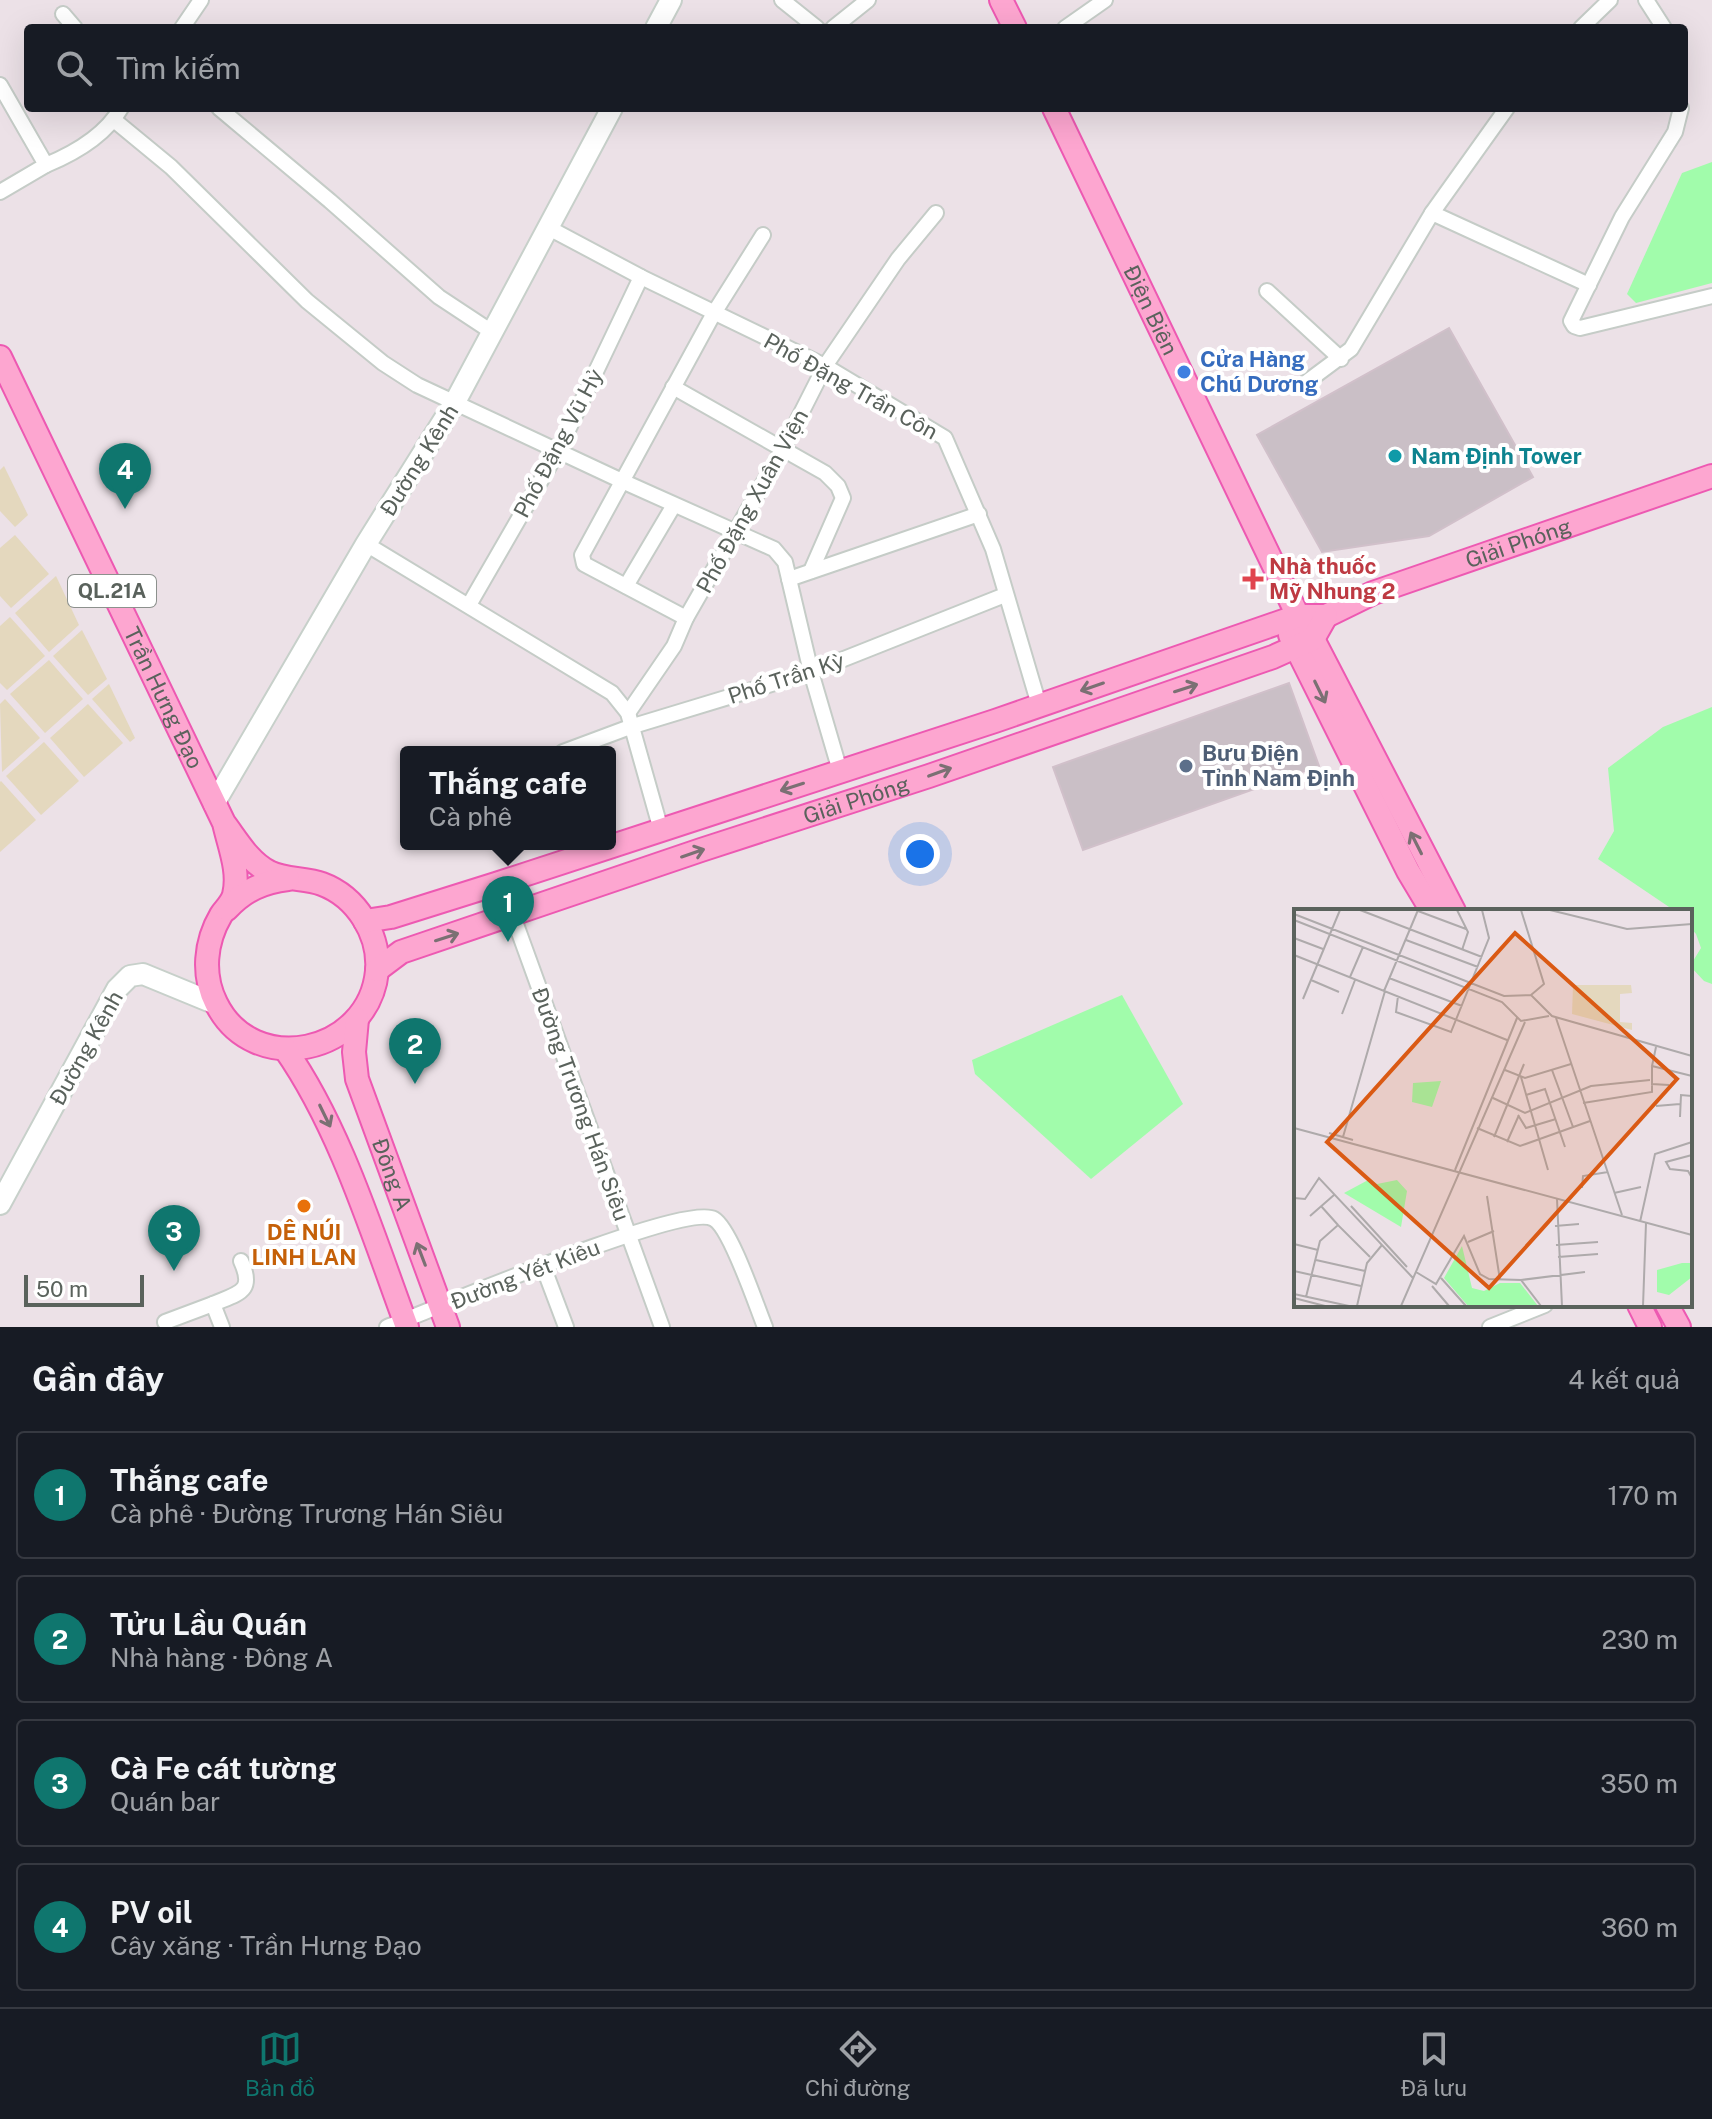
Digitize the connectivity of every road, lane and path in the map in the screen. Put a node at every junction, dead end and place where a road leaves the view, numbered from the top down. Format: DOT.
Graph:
graph roads {
  1 [pos="201,0"];
  2 [pos="671,0"];
  3 [pos="782,0"];
  4 [pos="868,0"];
  5 [pos="1001,0"];
  6 [pos="1105,0"];
  7 [pos="1610,0"];
  8 [pos="1646,0"];
  9 [pos="63,14"];
  10 [pos="72,24"];
  11 [pos="185,24"];
  12 [pos="658,24"];
  13 [pos="812,24"];
  14 [pos="838,24"];
  15 [pos="1013,24"];
  16 [pos="1071,24"];
  17 [pos="1585,24"];
  18 [pos="1661,24"];
  19 [pos="0,85"];
  20 [pos="224,112"];
  21 [pos="610,112"];
  22 [pos="1056,112"];
  23 [pos="1504,112"];
  24 [pos="1680,112"];
  25 [pos="118,114"];
  26 [pos="46,165"];
  27 [pos="0,192"];
  28 [pos="936,213"];
  29 [pos="1432,213"];
  30 [pos="547,227"];
  31 [pos="763,235"];
  32 [pos="641,277"];
  33 [pos="1589,285"];
  34 [pos="1267,291"];
  35 [pos="1712,296"];
  36 [pos="714,313"];
  37 [pos="492,332"];
  38 [pos="0,357"];
  39 [pos="1341,359"];
  40 [pos="825,366"];
  41 [pos="1304,384"];
  42 [pos="673,387"];
  43 [pos="455,402"];
  44 [pos="559,449"];
  45 [pos="783,449"];
  46 [pos="1712,476"];
  47 [pos="622,481"];
  48 [pos="674,505"];
  49 [pos="979,514"];
  50 [pos="736,533"];
  51 [pos="366,544"];
  52 [pos="811,571"];
  53 [pos="789,579"];
  54 [pos="626,586"];
  55 [pos="1005,595"];
  56 [pos="469,605"];
  57 [pos="1290,611"];
  58 [pos="1326,616"];
  59 [pos="686,618"];
  60 [pos="1305,643"];
  61 [pos="811,672"];
  62 [pos="1039,705"];
  63 [pos="629,720"];
  64 [pos="575,746"];
  65 [pos="840,771"];
  66 [pos="219,814"];
  67 [pos="661,830"];
  68 [pos="616,845"];
  69 [pos="600,850"];
  70 [pos="297,878"];
  71 [pos="496,884"];
  72 [pos="1431,909"];
  73 [pos="1453,909"];
  74 [pos="513,916"];
  75 [pos="220,917"];
  76 [pos="365,921"];
  77 [pos="377,970"];
  78 [pos="216,1004"];
  79 [pos="357,1019"];
  80 [pos="285,1049"];
  81 [pos="0,1204"];
  82 [pos="627,1234"];
  83 [pos="241,1261"];
  84 [pos="543,1266"];
  85 [pos="213,1304"];
  86 [pos="1540,1307"];
  87 [pos="1640,1307"];
  88 [pos="1668,1307"];
  89 [pos="444,1317"];
  90 [pos="165,1322"];
  91 [pos="400,1325"];
  92 [pos="222,1327"];
  93 [pos="566,1327"];
  94 [pos="662,1327"];
  95 [pos="765,1327"];
  96 [pos="1490,1327"];
  97 [pos="1650,1327"];
  98 [pos="1679,1327"];
  1 -- 11 [label="street"];
  2 -- 12 [label="street"];
  3 -- 13 [label="street"];
  4 -- 14 [label="street"];
  5 -- 15 [label="main road"];
  6 -- 16 [label="street"];
  7 -- 17 [label="street"];
  8 -- 18 [label="street"];
  9 -- 10 [label="street"];
  19 -- 26 [label="street"];
  20 -- 37 [label="street"];
  21 -- 30 [label="street, Đường Kênh"];
  22 -- 57 [label="main road, Điện Biên"];
  23 -- 29 [label="street"];
  24 -- 33 [label="street"];
  25 -- 26 [label="street"];
  25 -- 43 [label="street"];
  26 -- 27 [label="street"];
  28 -- 40 [label="street, Phố Đặng Xuân Viện"];
  29 -- 33 [label="street"];
  29 -- 39 [label="street"];
  30 -- 32 [label="street, Phố Đặng Trần Côn"];
  30 -- 37 [label="street, Đường Kênh"];
  31 -- 36 [label="street"];
  32 -- 36 [label="street, Phố Đặng Trần Côn"];
  32 -- 44 [label="street, Phố Đặng Vũ Hỷ"];
  33 -- 35 [label="street"];
  34 -- 39 [label="street"];
  36 -- 40 [label="street, Phố Đặng Trần Côn"];
  36 -- 42 [label="street"];
  37 -- 43 [label="street, Đường Kênh"];
  38 -- 66 [label="main road, Trần Hưng Đạo / QL.21A"];
  39 -- 41 [label="street"];
  40 -- 45 [label="street, Phố Đặng Xuân Viện"];
  40 -- 49 [label="street, Phố Đặng Trần Côn"];
  42 -- 45 [label="street"];
  42 -- 47 [label="street"];
  43 -- 44 [label="street"];
  43 -- 51 [label="street, Đường Kênh"];
  44 -- 47 [label="street"];
  44 -- 56 [label="street, Phố Đặng Vũ Hỷ"];
  45 -- 50 [label="street, Phố Đặng Xuân Viện"];
  45 -- 52 [label="street"];
  46 -- 58 [label="main road, Giải Phóng"];
  47 -- 48 [label="street"];
  47 -- 54 [label="street"];
  48 -- 50 [label="street"];
  48 -- 54 [label="street"];
  49 -- 52 [label="street"];
  49 -- 55 [label="street, Phố Đặng Trần Côn"];
  50 -- 53 [label="street"];
  50 -- 59 [label="street, Phố Đặng Xuân Viện"];
  51 -- 56 [label="street"];
  51 -- 66 [label="street, Đường Kênh"];
  52 -- 53 [label="street"];
  53 -- 61 [label="street"];
  54 -- 59 [label="street"];
  55 -- 61 [label="street, Phố Trần Kỳ"];
  55 -- 62 [label="street, Phố Đặng Trần Côn"];
  56 -- 63 [label="street"];
  57 -- 58 [label="main road, Giải Phóng"];
  57 -- 60 [label="main road, Điện Biên"];
  57 -- 62 [label="main road, Giải Phóng, one-way"];
  58 -- 60 [label="main road"];
  59 -- 63 [label="street, Phố Đặng Xuân Viện"];
  60 -- 72 [label="main road, Điện Biên, one-way"];
  73 -- 60 [label="main road, Điện Biên, one-way"];
  74 -- 60 [label="main road, Giải Phóng, one-way"];
  61 -- 63 [label="street, Phố Trần Kỳ"];
  61 -- 65 [label="street"];
  62 -- 65 [label="main road, Giải Phóng"];
  63 -- 64 [label="street, Phố Trần Kỳ"];
  63 -- 67 [label="street"];
  65 -- 67 [label="main road, Giải Phóng, one-way"];
  66 -- 70 [label="main road"];
  66 -- 75 [label="main road"];
  67 -- 68 [label="main road, Giải Phóng"];
  69 -- 71 [label="main road, Giải Phóng"];
  70 -- 75 [label="main road"];
  70 -- 76 [label="main road"];
  71 -- 74 [label="street, Đường Trương Hán Siêu"];
  71 -- 76 [label="main road, Giải Phóng"];
  77 -- 74 [label="main road, Giải Phóng, one-way"];
  74 -- 82 [label="street, Đường Trương Hán Siêu"];
  75 -- 78 [label="main road"];
  76 -- 77 [label="main road"];
  77 -- 79 [label="main road"];
  78 -- 80 [label="main road"];
  78 -- 81 [label="street, Đường Kênh"];
  79 -- 80 [label="main road"];
  89 -- 79 [label="main road, Đông A, one-way"];
  80 -- 91 [label="main road, Đông A, one-way"];
  82 -- 84 [label="street, Đường Yết Kiêu"];
  82 -- 94 [label="street, Đường Trương Hán Siêu"];
  82 -- 95 [label="street, Đường Yết Kiêu"];
  83 -- 85 [label="street"];
  84 -- 89 [label="street, Đường Yết Kiêu"];
  84 -- 93 [label="street"];
  85 -- 90 [label="street"];
  85 -- 92 [label="street"];
  86 -- 96 [label="street"];
  87 -- 97 [label="main road"];
  88 -- 98 [label="main road"];
  89 -- 91 [label="street, Đường Yết Kiêu"];
}
